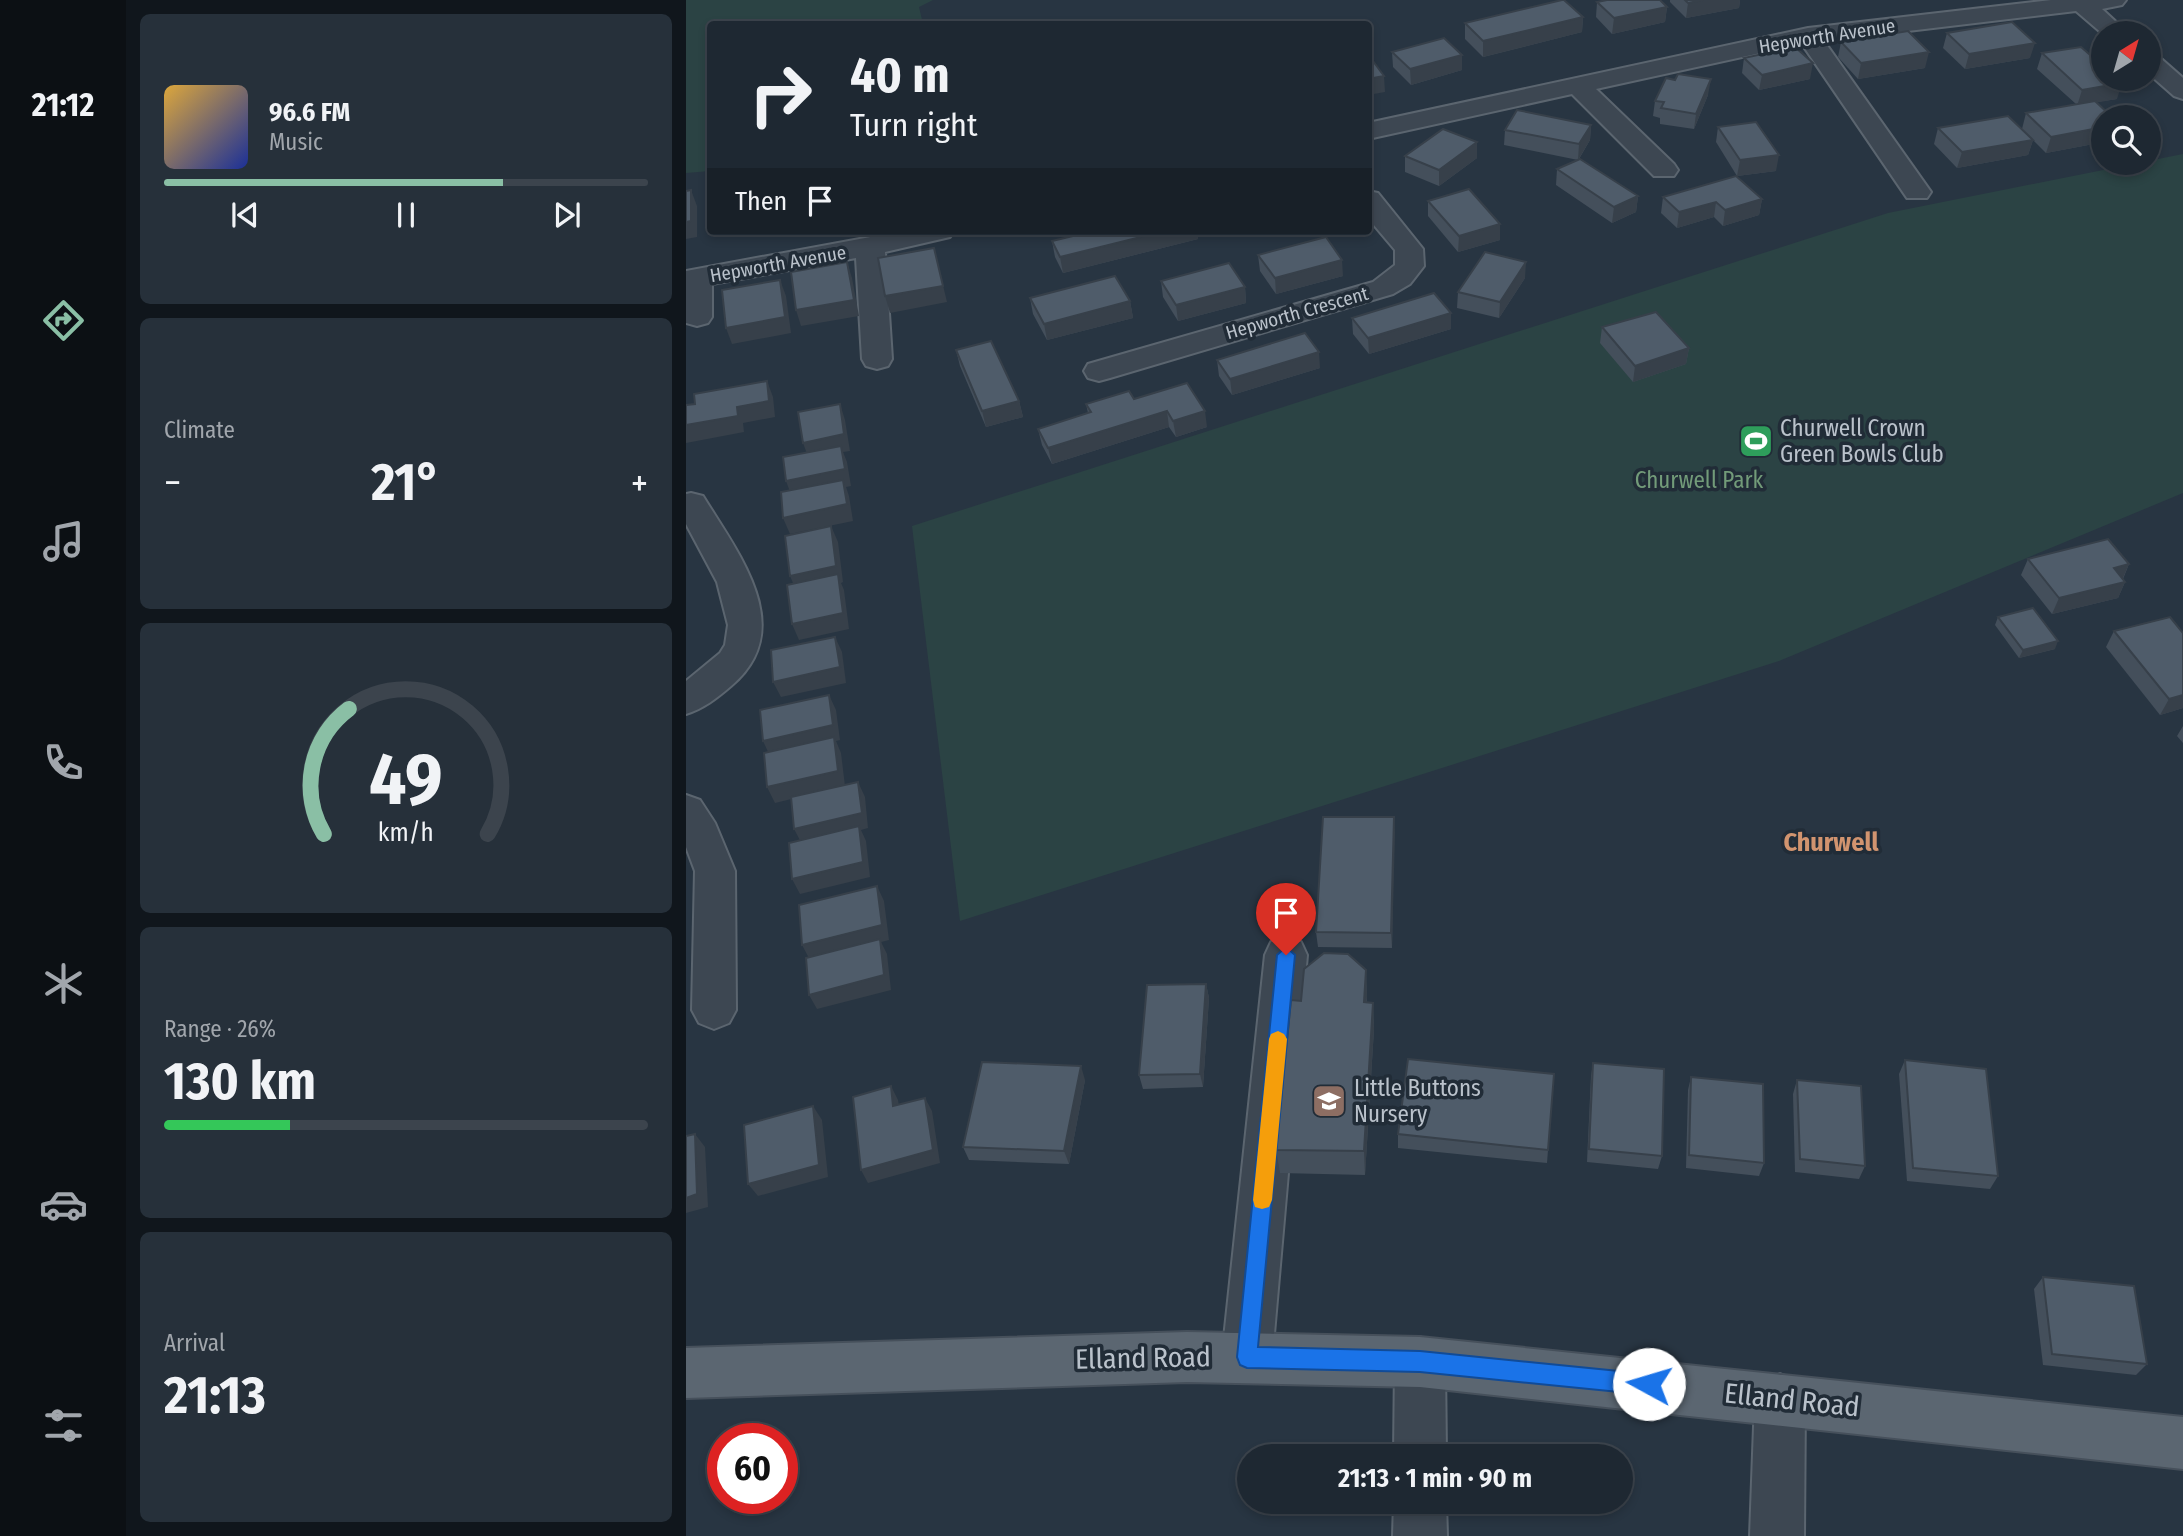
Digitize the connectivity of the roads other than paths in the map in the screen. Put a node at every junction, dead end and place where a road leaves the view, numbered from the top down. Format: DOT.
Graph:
graph roads {
  1 [pos="2114,0"];
  2 [pos="2081,3"];
  3 [pos="2102,21"];
  4 [pos="1808,35"];
  5 [pos="2161,72"];
  6 [pos="1576,84"];
  7 [pos="2183,91"];
  8 [pos="1372,130"];
  9 [pos="1664,170"];
  10 [pos="1917,192"];
  11 [pos="1372,204"];
  12 [pos="922,235"];
  13 [pos="870,247"];
  14 [pos="692,279"];
  15 [pos="697,317"];
  16 [pos="877,359"];
  17 [pos="1099,371"];
  18 [pos="691,504"];
  19 [pos="686,700"];
  20 [pos="686,811"];
  21 [pos="1286,955"];
  22 [pos="714,1010"];
  23 [pos="1247,1357"];
  24 [pos="1420,1362"];
  25 [pos="686,1373"];
  26 [pos="1780,1399"];
  27 [pos="2183,1443"];
  28 [pos="1420,1444"];
  29 [pos="1420,1514"];
  30 [pos="1420,1536"];
  31 [pos="1777,1536"];
  1 -- 2 [label="street, Hepworth Avenue"];
  2 -- 3 [label="street"];
  2 -- 4 [label="street, Hepworth Avenue"];
  4 -- 6 [label="street, Hepworth Avenue"];
  4 -- 10 [label="street"];
  5 -- 7 [label="street"];
  6 -- 8 [label="street, Hepworth Avenue"];
  6 -- 9 [label="street"];
  11 -- 17 [label="street, Hepworth Crescent"];
  12 -- 13 [label="street, Hepworth Avenue"];
  13 -- 14 [label="street, Hepworth Avenue"];
  13 -- 16 [label="street, Hepworth Avenue"];
  14 -- 15 [label="street"];
  18 -- 19 [label="street"];
  20 -- 22 [label="street"];
  21 -- 23 [label="street"];
  23 -- 24 [label="main road, Elland Road"];
  23 -- 25 [label="main road, Elland Road"];
  24 -- 26 [label="main road, Elland Road"];
  24 -- 28 [label="street"];
  26 -- 27 [label="main road, Elland Road"];
  26 -- 31 [label="street"];
  29 -- 30 [label="street"];
}
